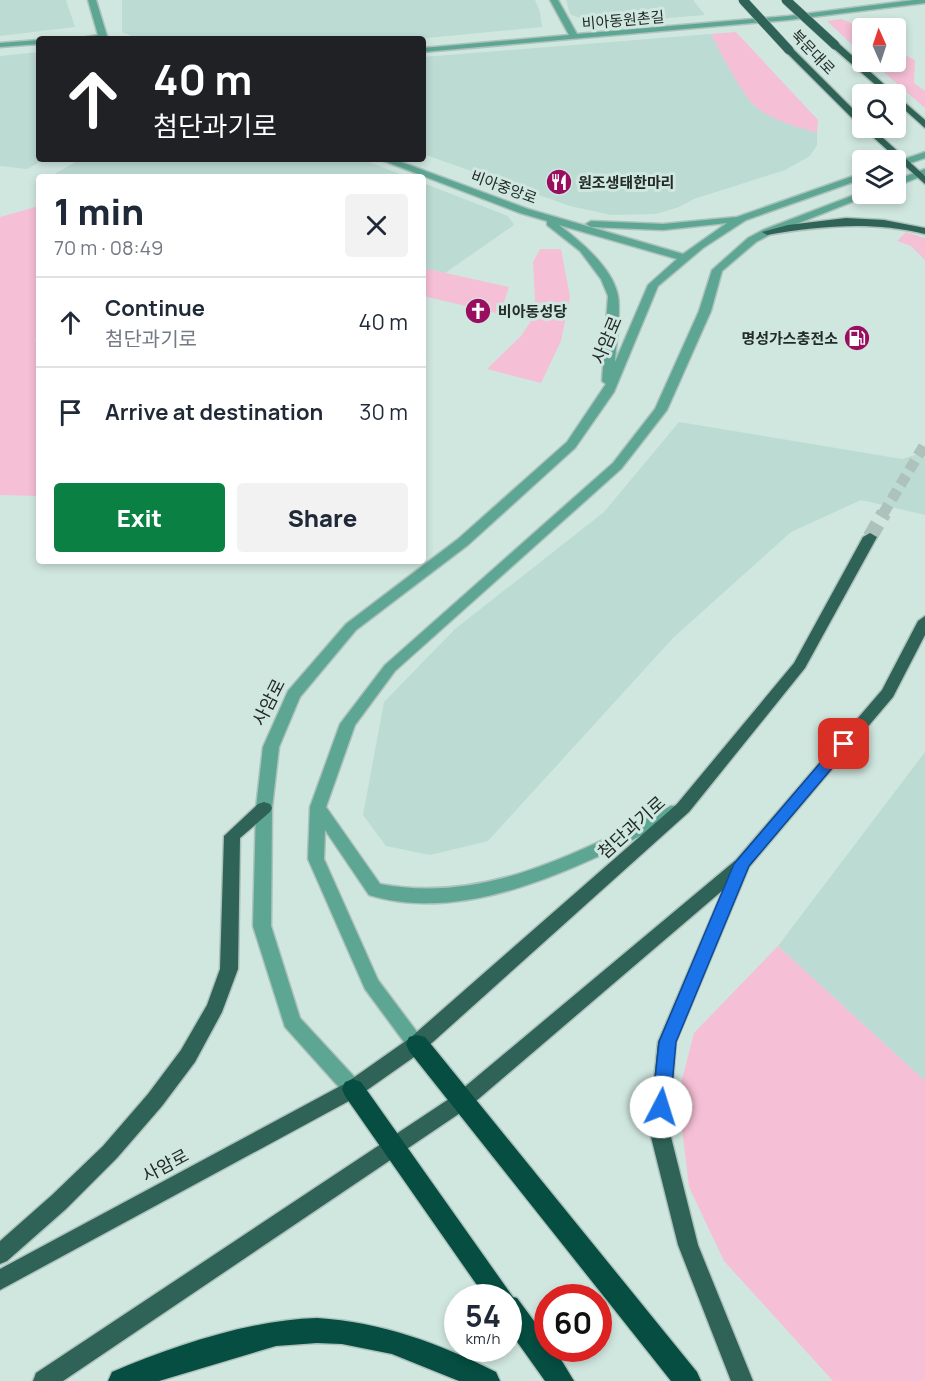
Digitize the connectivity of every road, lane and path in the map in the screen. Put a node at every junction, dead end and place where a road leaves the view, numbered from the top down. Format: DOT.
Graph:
graph roads {
  1 [pos="92,0"];
  2 [pos="554,0"];
  3 [pos="743,0"];
  4 [pos="786,0"];
  5 [pos="925,2"];
  6 [pos="105,36"];
  7 [pos="574,38"];
  8 [pos="36,42"];
  9 [pos="0,45"];
  10 [pos="426,50"];
  11 [pos="880,84"];
  12 [pos="906,107"];
  13 [pos="852,113"];
  14 [pos="925,125"];
  15 [pos="876,138"];
  16 [pos="887,150"];
  17 [pos="925,155"];
  18 [pos="392,162"];
  19 [pos="906,162"];
  20 [pos="906,167"];
  21 [pos="425,174"];
  22 [pos="426,174"];
  23 [pos="923,176"];
  24 [pos="852,180"];
  25 [pos="906,180"];
  26 [pos="852,200"];
  27 [pos="544,218"];
  28 [pos="742,218"];
  29 [pos="925,231"];
  30 [pos="767,232"];
  31 [pos="684,258"];
  32 [pos="608,392"];
  33 [pos="870,537"];
  34 [pos="925,621"];
  35 [pos="318,807"];
  36 [pos="264,808"];
  37 [pos="683,808"];
  38 [pos="742,864"];
  39 [pos="417,1044"];
  40 [pos="353,1089"];
  41 [pos="462,1101"];
  42 [pos="394,1146"];
  43 [pos="0,1254"];
  44 [pos="0,1280"];
  45 [pos="491,1284"];
  46 [pos="522,1327"];
  47 [pos="44,1381"];
  48 [pos="121,1381"];
  49 [pos="487,1381"];
  50 [pos="561,1381"];
  51 [pos="688,1381"];
  52 [pos="742,1381"];
  1 -- 6 [label="street"];
  2 -- 7 [label="street, 비아동원촌길"];
  3 -- 13 [label="main road, 북문대로, bridge"];
  4 -- 11 [label="main road, 북문대로, bridge"];
  5 -- 7 [label="street, 비아동원촌길"];
  7 -- 10 [label="street, 비아동원촌길"];
  8 -- 9 [label="street"];
  12 -- 14 [label="main road"];
  15 -- 16 [label="main road"];
  17 -- 19 [label="street"];
  18 -- 21 [label="street, 비아중앙로"];
  20 -- 23 [label="main road"];
  22 -- 27 [label="street, 비아중앙로"];
  23 -- 25 [label="street"];
  24 -- 28 [label="street, 사암로"];
  26 -- 30 [label="street"];
  27 -- 28 [label="street"];
  27 -- 31 [label="street, 비아중앙로"];
  27 -- 32 [label="street"];
  28 -- 31 [label="street, 사암로"];
  29 -- 30 [label="main road"];
  30 -- 35 [label="street"];
  31 -- 32 [label="street, 사암로"];
  32 -- 36 [label="street, 사암로"];
  33 -- 37 [label="main road, 첨단과기로"];
  34 -- 38 [label="main road"];
  35 -- 37 [label="street"];
  35 -- 39 [label="street"];
  36 -- 40 [label="street, 사암로"];
  36 -- 43 [label="main road"];
  37 -- 39 [label="main road, 첨단과기로"];
  38 -- 41 [label="main road"];
  38 -- 52 [label="main road"];
  39 -- 40 [label="main road, 첨단과기로"];
  39 -- 41 [label="highway"];
  40 -- 42 [label="highway"];
  40 -- 44 [label="main road, 사암로"];
  41 -- 42 [label="main road"];
  41 -- 51 [label="highway"];
  42 -- 45 [label="highway"];
  42 -- 47 [label="main road"];
  46 -- 50 [label="highway"];
  48 -- 49 [label="highway"];
}
